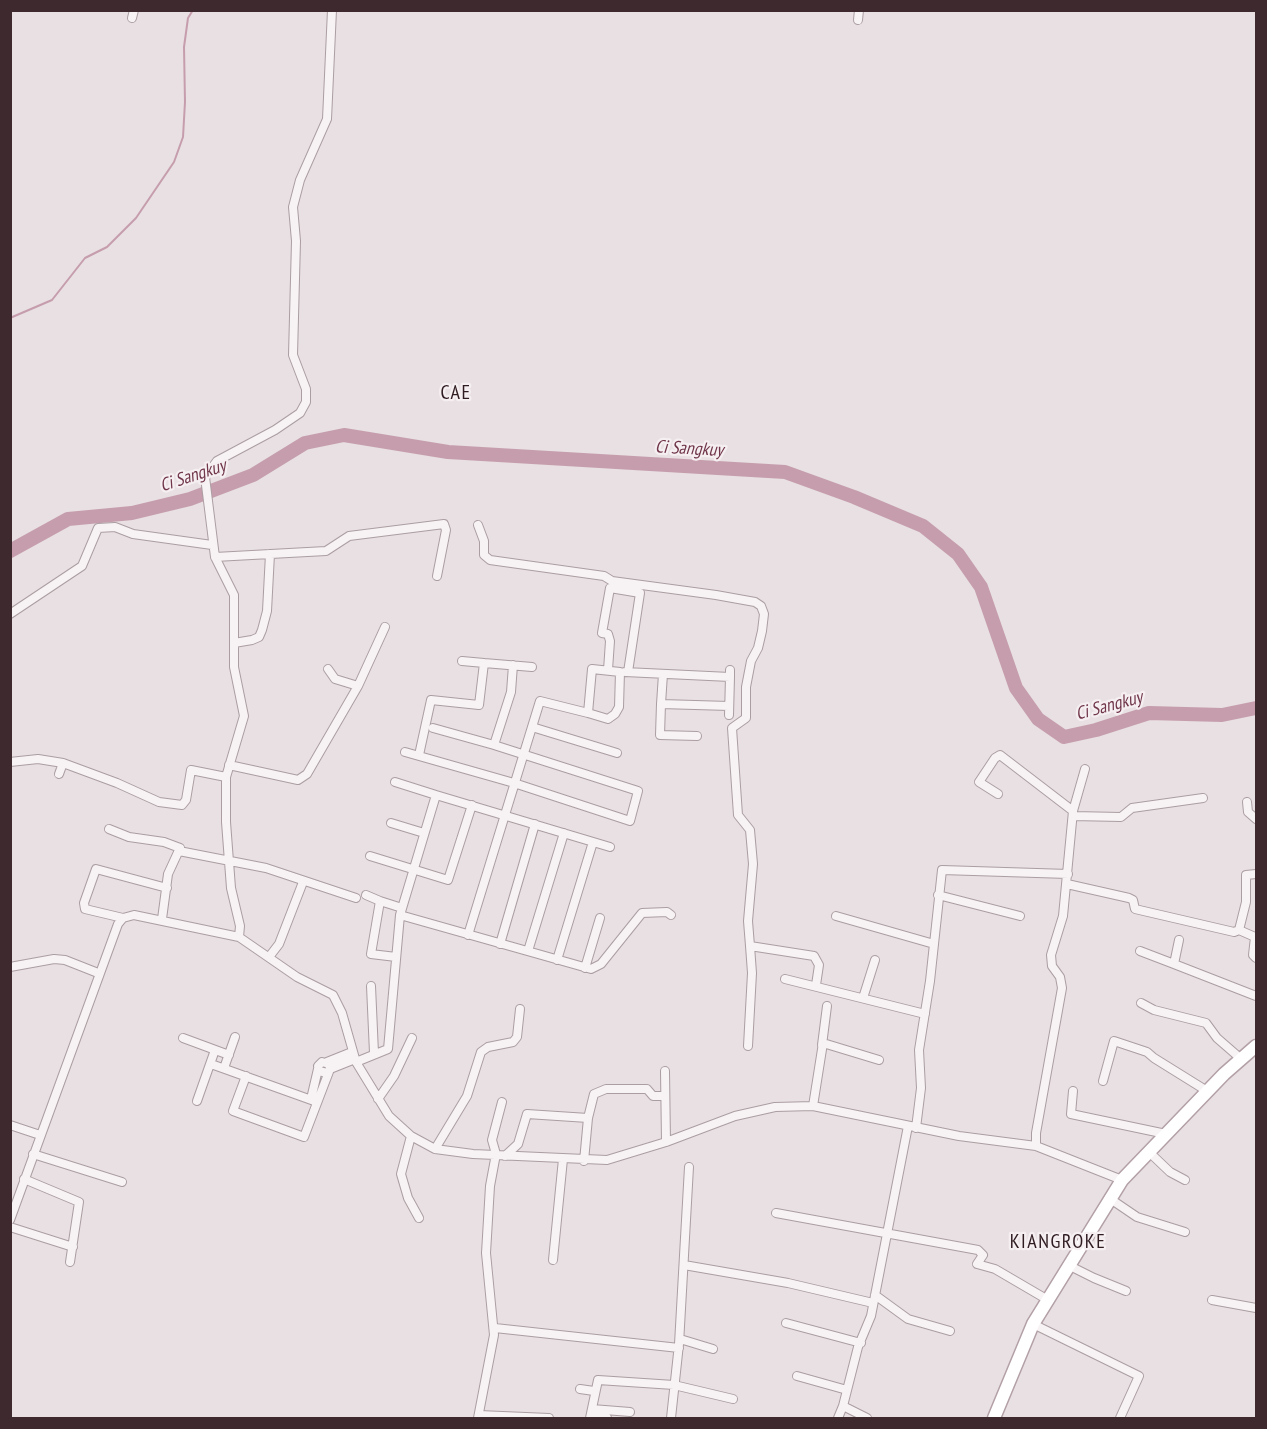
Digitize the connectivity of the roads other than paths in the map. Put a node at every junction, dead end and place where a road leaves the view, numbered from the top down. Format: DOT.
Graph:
graph roads {
  1 [pos="332,10"];
  2 [pos="859,10"];
  3 [pos="858,20"];
  4 [pos="478,525"];
  5 [pos="212,545"];
  6 [pos="270,554"];
  7 [pos="215,557"];
  8 [pos="437,576"];
  9 [pos="10,614"];
  10 [pos="385,627"];
  11 [pos="234,643"];
  12 [pos="462,661"];
  13 [pos="484,663"];
  14 [pos="513,666"];
  15 [pos="532,667"];
  16 [pos="328,669"];
  17 [pos="608,670"];
  18 [pos="624,672"];
  19 [pos="663,674"];
  20 [pos="358,686"];
  21 [pos="661,704"];
  22 [pos="729,706"];
  23 [pos="588,713"];
  24 [pos="729,715"];
  25 [pos="433,728"];
  26 [pos="532,728"];
  27 [pos="698,736"];
  28 [pos="494,745"];
  29 [pos="405,752"];
  30 [pos="617,753"];
  31 [pos="419,755"];
  32 [pos="524,756"];
  33 [pos="10,762"];
  34 [pos="63,763"];
  35 [pos="229,765"];
  36 [pos="1085,769"];
  37 [pos="58,774"];
  38 [pos="226,777"];
  39 [pos="395,782"];
  40 [pos="514,783"];
  41 [pos="998,794"];
  42 [pos="436,795"];
  43 [pos="1203,798"];
  44 [pos="1247,802"];
  45 [pos="472,806"];
  46 [pos="1073,813"];
  47 [pos="504,815"];
  48 [pos="1257,819"];
  49 [pos="391,822"];
  50 [pos="535,824"];
  51 [pos="109,829"];
  52 [pos="424,833"];
  53 [pos="564,833"];
  54 [pos="593,842"];
  55 [pos="610,847"];
  56 [pos="179,851"];
  57 [pos="369,856"];
  58 [pos="229,861"];
  59 [pos="413,871"];
  60 [pos="1068,874"];
  61 [pos="1256,874"];
  62 [pos="303,882"];
  63 [pos="1067,884"];
  64 [pos="167,888"];
  65 [pos="366,895"];
  66 [pos="938,895"];
  67 [pos="356,898"];
  68 [pos="380,901"];
  69 [pos="401,912"];
  70 [pos="671,915"];
  71 [pos="836,916"];
  72 [pos="1020,916"];
  73 [pos="123,918"];
  74 [pos="600,918"];
  75 [pos="162,919"];
  76 [pos="1239,930"];
  77 [pos="468,935"];
  78 [pos="239,938"];
  79 [pos="1179,940"];
  80 [pos="500,944"];
  81 [pos="934,944"];
  82 [pos="750,946"];
  83 [pos="528,951"];
  84 [pos="1140,951"];
  85 [pos="269,957"];
  86 [pos="396,957"];
  87 [pos="1257,958"];
  88 [pos="557,960"];
  89 [pos="875,960"];
  90 [pos="1174,964"];
  91 [pos="10,967"];
  92 [pos="585,968"];
  93 [pos="98,973"];
  94 [pos="784,979"];
  95 [pos="816,985"];
  96 [pos="370,986"];
  97 [pos="1257,996"];
  98 [pos="863,998"];
  99 [pos="1142,1004"];
  100 [pos="827,1006"];
  101 [pos="520,1009"];
  102 [pos="925,1014"];
  103 [pos="235,1037"];
  104 [pos="183,1038"];
  105 [pos="412,1038"];
  106 [pos="822,1045"];
  107 [pos="748,1046"];
  108 [pos="1257,1046"];
  109 [pos="215,1050"];
  110 [pos="374,1053"];
  111 [pos="229,1055"];
  112 [pos="354,1058"];
  113 [pos="1240,1058"];
  114 [pos="879,1060"];
  115 [pos="210,1064"];
  116 [pos="224,1068"];
  117 [pos="328,1068"];
  118 [pos="665,1071"];
  119 [pos="246,1076"];
  120 [pos="1103,1081"];
  121 [pos="1073,1091"];
  122 [pos="1207,1091"];
  123 [pos="665,1096"];
  124 [pos="378,1099"];
  125 [pos="314,1100"];
  126 [pos="197,1101"];
  127 [pos="502,1102"];
  128 [pos="813,1106"];
  129 [pos="588,1118"];
  130 [pos="10,1125"];
  131 [pos="912,1127"];
  132 [pos="1166,1134"];
  133 [pos="40,1135"];
  134 [pos="411,1136"];
  135 [pos="666,1142"];
  136 [pos="1036,1146"];
  137 [pos="435,1149"];
  138 [pos="1149,1152"];
  139 [pos="33,1154"];
  140 [pos="496,1154"];
  141 [pos="505,1156"];
  142 [pos="563,1160"];
  143 [pos="584,1161"];
  144 [pos="688,1167"];
  145 [pos="24,1179"];
  146 [pos="1122,1180"];
  147 [pos="1185,1180"];
  148 [pos="122,1182"];
  149 [pos="1109,1198"];
  150 [pos="776,1213"];
  151 [pos="420,1218"];
  152 [pos="10,1220"];
  153 [pos="10,1227"];
  154 [pos="1185,1232"];
  155 [pos="885,1233"];
  156 [pos="73,1247"];
  157 [pos="553,1260"];
  158 [pos="70,1262"];
  159 [pos="684,1265"];
  160 [pos="1068,1265"];
  161 [pos="1126,1291"];
  162 [pos="874,1299"];
  163 [pos="1048,1300"];
  164 [pos="1212,1300"];
  165 [pos="1257,1308"];
  166 [pos="786,1323"];
  167 [pos="1033,1324"];
  168 [pos="495,1328"];
  169 [pos="950,1331"];
  170 [pos="680,1339"];
  171 [pos="861,1343"];
  172 [pos="679,1348"];
  173 [pos="713,1349"];
  174 [pos="797,1376"];
  175 [pos="674,1385"];
  176 [pos="580,1389"];
  177 [pos="847,1390"];
  178 [pos="594,1391"];
  179 [pos="733,1399"];
  180 [pos="843,1406"];
  181 [pos="630,1412"];
  182 [pos="591,1415"];
  183 [pos="478,1417"];
  184 [pos="529,1418"];
  185 [pos="549,1419"];
  186 [pos="607,1419"];
  187 [pos="671,1419"];
  188 [pos="838,1419"];
  189 [pos="867,1419"];
  190 [pos="994,1419"];
  191 [pos="1120,1419"];
  1 -- 5 [label="street"];
  2 -- 3 [label="street"];
  4 -- 82 [label="street"];
  5 -- 7 [label="street"];
  5 -- 9 [label="street"];
  6 -- 7 [label="street"];
  6 -- 8 [label="street"];
  6 -- 11 [label="street"];
  7 -- 11 [label="street"];
  10 -- 20 [label="street"];
  11 -- 35 [label="street"];
  12 -- 13 [label="street"];
  13 -- 14 [label="street"];
  13 -- 31 [label="street"];
  14 -- 15 [label="street"];
  14 -- 28 [label="street"];
  16 -- 20 [label="street"];
  17 -- 18 [label="street"];
  17 -- 18 [label="street"];
  17 -- 23 [label="street"];
  18 -- 19 [label="street"];
  18 -- 23 [label="street"];
  19 -- 21 [label="street"];
  19 -- 22 [label="street"];
  20 -- 35 [label="street"];
  21 -- 22 [label="street"];
  21 -- 27 [label="street"];
  22 -- 24 [label="street"];
  23 -- 26 [label="street"];
  25 -- 28 [label="street"];
  26 -- 30 [label="street"];
  26 -- 32 [label="street"];
  28 -- 32 [label="street"];
  29 -- 31 [label="street"];
  31 -- 40 [label="street"];
  32 -- 40 [label="street"];
  32 -- 40 [label="street"];
  33 -- 34 [label="street"];
  34 -- 37 [label="street"];
  34 -- 38 [label="street"];
  35 -- 38 [label="street"];
  36 -- 46 [label="street"];
  38 -- 58 [label="street"];
  39 -- 42 [label="street"];
  40 -- 47 [label="street"];
  41 -- 46 [label="street"];
  42 -- 45 [label="street"];
  42 -- 52 [label="street"];
  43 -- 46 [label="street"];
  44 -- 48 [label="street"];
  45 -- 47 [label="street"];
  45 -- 59 [label="street"];
  46 -- 60 [label="street"];
  47 -- 50 [label="street"];
  47 -- 77 [label="street"];
  49 -- 52 [label="street"];
  50 -- 53 [label="street"];
  50 -- 80 [label="street"];
  51 -- 56 [label="street"];
  52 -- 59 [label="street"];
  53 -- 54 [label="street"];
  53 -- 83 [label="street"];
  54 -- 55 [label="street"];
  54 -- 88 [label="street"];
  56 -- 58 [label="street"];
  56 -- 64 [label="street"];
  57 -- 59 [label="street"];
  58 -- 62 [label="street"];
  58 -- 78 [label="street"];
  59 -- 69 [label="street"];
  60 -- 63 [label="street"];
  60 -- 66 [label="street"];
  61 -- 76 [label="street"];
  62 -- 67 [label="street"];
  62 -- 85 [label="street"];
  63 -- 76 [label="street"];
  63 -- 136 [label="street"];
  64 -- 73 [label="street"];
  64 -- 75 [label="street"];
  65 -- 68 [label="street"];
  66 -- 72 [label="street"];
  66 -- 81 [label="street"];
  68 -- 69 [label="street"];
  68 -- 86 [label="street"];
  69 -- 77 [label="street"];
  69 -- 86 [label="street"];
  70 -- 92 [label="street"];
  71 -- 81 [label="street"];
  73 -- 75 [label="street"];
  73 -- 93 [label="street"];
  74 -- 92 [label="street"];
  75 -- 78 [label="street"];
  76 -- 87 [label="street"];
  77 -- 80 [label="street"];
  78 -- 85 [label="street"];
  79 -- 90 [label="street"];
  80 -- 83 [label="street"];
  81 -- 102 [label="street"];
  82 -- 95 [label="street"];
  82 -- 107 [label="street"];
  83 -- 88 [label="street"];
  84 -- 90 [label="street"];
  85 -- 112 [label="street"];
  86 -- 110 [label="street"];
  88 -- 92 [label="street"];
  89 -- 98 [label="street"];
  90 -- 97 [label="street"];
  91 -- 93 [label="street"];
  93 -- 133 [label="street"];
  94 -- 95 [label="street"];
  95 -- 98 [label="street"];
  96 -- 110 [label="street"];
  98 -- 102 [label="street"];
  99 -- 113 [label="street"];
  100 -- 106 [label="street"];
  101 -- 137 [label="street"];
  102 -- 131 [label="street"];
  103 -- 111 [label="street"];
  104 -- 109 [label="street"];
  105 -- 124 [label="street"];
  106 -- 114 [label="street"];
  106 -- 128 [label="street"];
  108 -- 113 [label="main road"];
  109 -- 111 [label="street"];
  109 -- 115 [label="street"];
  110 -- 112 [label="street"];
  111 -- 116 [label="street"];
  112 -- 117 [label="street"];
  112 -- 124 [label="street"];
  113 -- 122 [label="main road"];
  115 -- 116 [label="street"];
  115 -- 126 [label="street"];
  116 -- 119 [label="street"];
  117 -- 125 [label="street"];
  117 -- 125 [label="street"];
  118 -- 123 [label="street"];
  119 -- 125 [label="street"];
  119 -- 125 [label="street"];
  120 -- 122 [label="street"];
  121 -- 132 [label="street"];
  122 -- 132 [label="main road"];
  123 -- 129 [label="street"];
  123 -- 135 [label="street"];
  124 -- 134 [label="street"];
  127 -- 140 [label="street"];
  128 -- 131 [label="street"];
  128 -- 135 [label="street"];
  129 -- 141 [label="street"];
  129 -- 143 [label="street"];
  130 -- 133 [label="street"];
  131 -- 136 [label="street"];
  131 -- 155 [label="street"];
  132 -- 138 [label="main road"];
  133 -- 139 [label="street"];
  134 -- 137 [label="street"];
  134 -- 151 [label="street"];
  135 -- 143 [label="street"];
  136 -- 146 [label="street"];
  137 -- 140 [label="street"];
  138 -- 146 [label="main road"];
  138 -- 147 [label="street"];
  139 -- 145 [label="street"];
  139 -- 148 [label="street"];
  140 -- 141 [label="street"];
  140 -- 168 [label="street"];
  141 -- 142 [label="street"];
  142 -- 143 [label="street"];
  142 -- 157 [label="street"];
  144 -- 159 [label="street"];
  145 -- 152 [label="street"];
  145 -- 156 [label="street"];
  146 -- 149 [label="main road"];
  149 -- 154 [label="street"];
  149 -- 160 [label="main road"];
  150 -- 155 [label="street"];
  153 -- 156 [label="street"];
  155 -- 162 [label="street"];
  155 -- 163 [label="street"];
  156 -- 158 [label="street"];
  159 -- 162 [label="street"];
  159 -- 170 [label="street"];
  160 -- 161 [label="street"];
  160 -- 163 [label="main road"];
  162 -- 169 [label="street"];
  162 -- 171 [label="street"];
  163 -- 167 [label="main road"];
  164 -- 165 [label="street"];
  166 -- 171 [label="street"];
  167 -- 190 [label="main road"];
  167 -- 191 [label="street"];
  168 -- 172 [label="street"];
  168 -- 183 [label="street"];
  170 -- 172 [label="street"];
  170 -- 173 [label="street"];
  171 -- 177 [label="street"];
  172 -- 175 [label="street"];
  174 -- 177 [label="street"];
  175 -- 178 [label="street"];
  175 -- 179 [label="street"];
  175 -- 187 [label="street"];
  176 -- 178 [label="street"];
  177 -- 180 [label="street"];
  178 -- 182 [label="street"];
  180 -- 188 [label="street"];
  180 -- 189 [label="street"];
  181 -- 182 [label="street"];
  182 -- 186 [label="street"];
  183 -- 184 [label="street"];
  184 -- 185 [label="street"];
}
